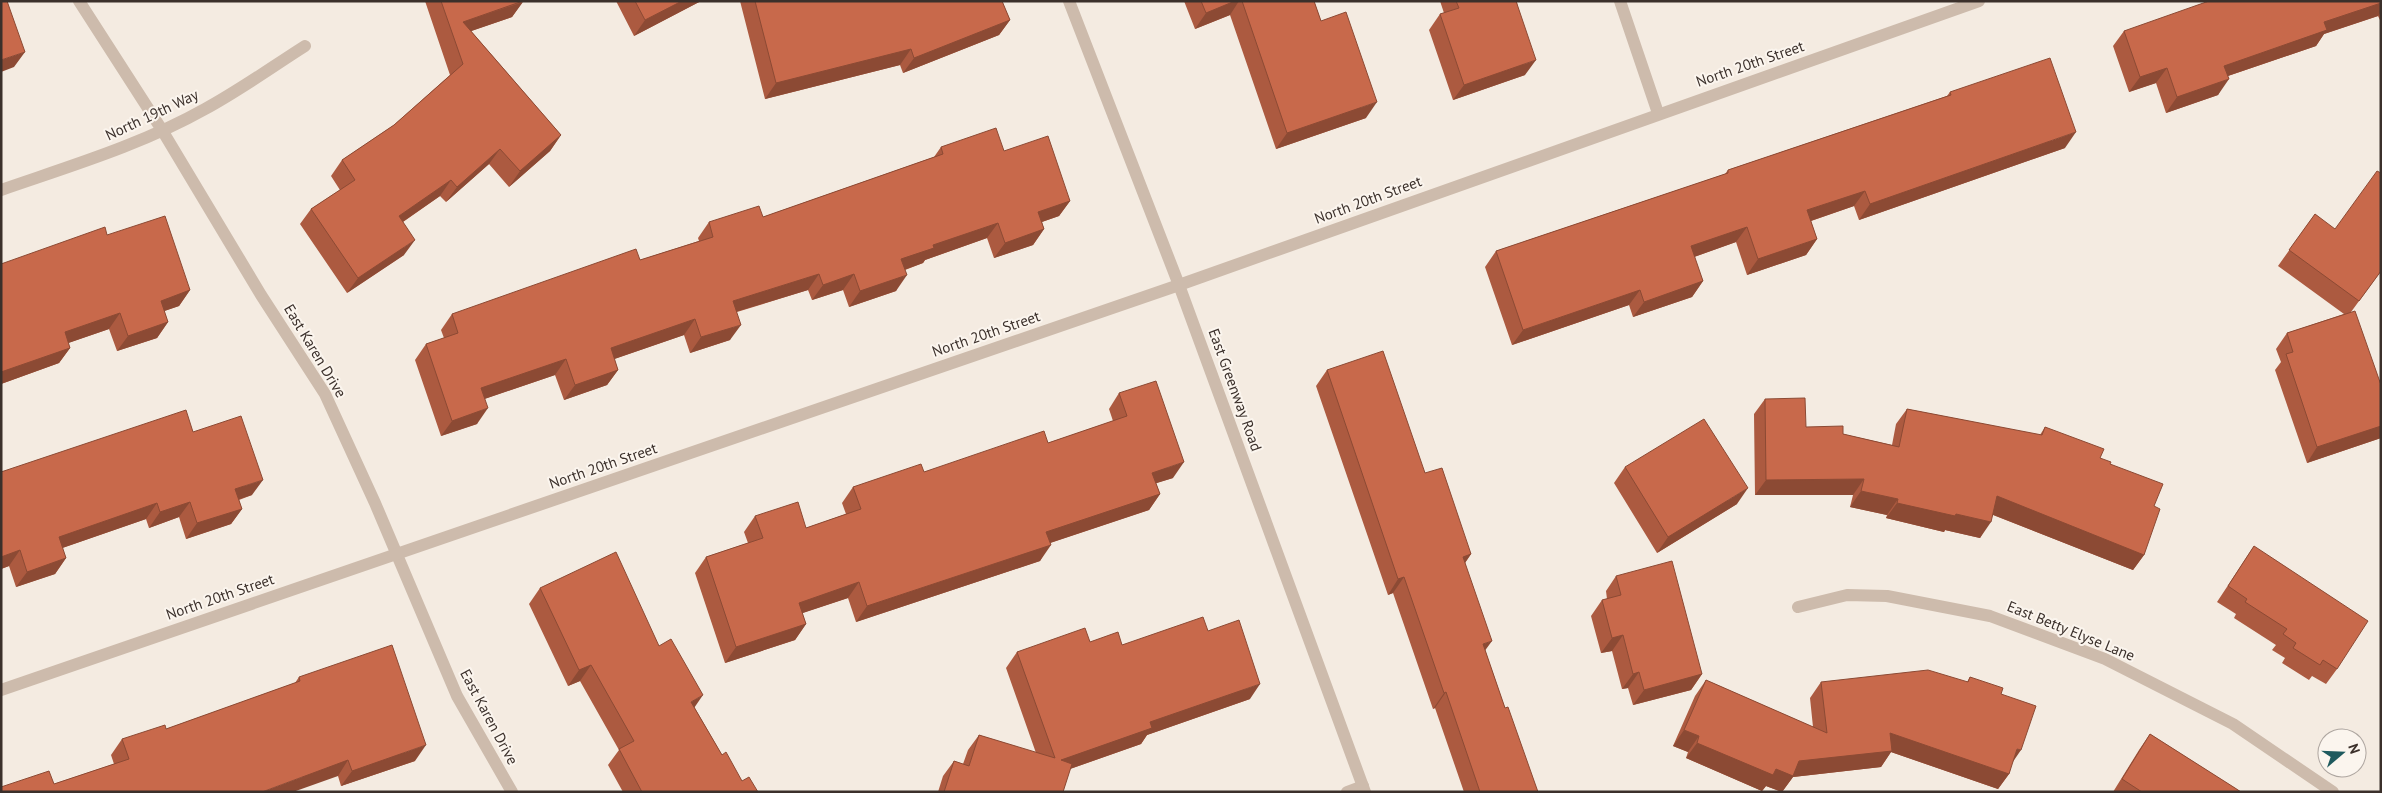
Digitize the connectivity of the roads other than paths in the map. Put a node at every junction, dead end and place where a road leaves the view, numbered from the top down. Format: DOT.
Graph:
graph roads {
  1 [pos="79,1"];
  2 [pos="1069,1"];
  3 [pos="1620,1"];
  4 [pos="1980,1"];
  5 [pos="305,46"];
  6 [pos="1658,114"];
  7 [pos="162,130"];
  8 [pos="1,190"];
  9 [pos="1179,285"];
  10 [pos="396,554"];
  11 [pos="1798,607"];
  12 [pos="1,690"];
  13 [pos="1364,789"];
  14 [pos="512,792"];
  15 [pos="1347,792"];
  16 [pos="2333,792"];
  1 -- 7 [label="street, East Karen Drive"];
  2 -- 9 [label="street, East Greenway Road"];
  3 -- 6 [label="street"];
  4 -- 6 [label="street, North 20th Street"];
  5 -- 7 [label="street, North 19th Way"];
  6 -- 9 [label="street, North 20th Street"];
  7 -- 8 [label="street, North 19th Way"];
  7 -- 10 [label="street, East Karen Drive"];
  9 -- 10 [label="street, North 20th Street"];
  9 -- 13 [label="street, East Greenway Road"];
  10 -- 12 [label="street, North 20th Street"];
  10 -- 14 [label="street, East Karen Drive"];
  11 -- 16 [label="street, East Betty Elyse Lane"];
  13 -- 15 [label="street"];
}
